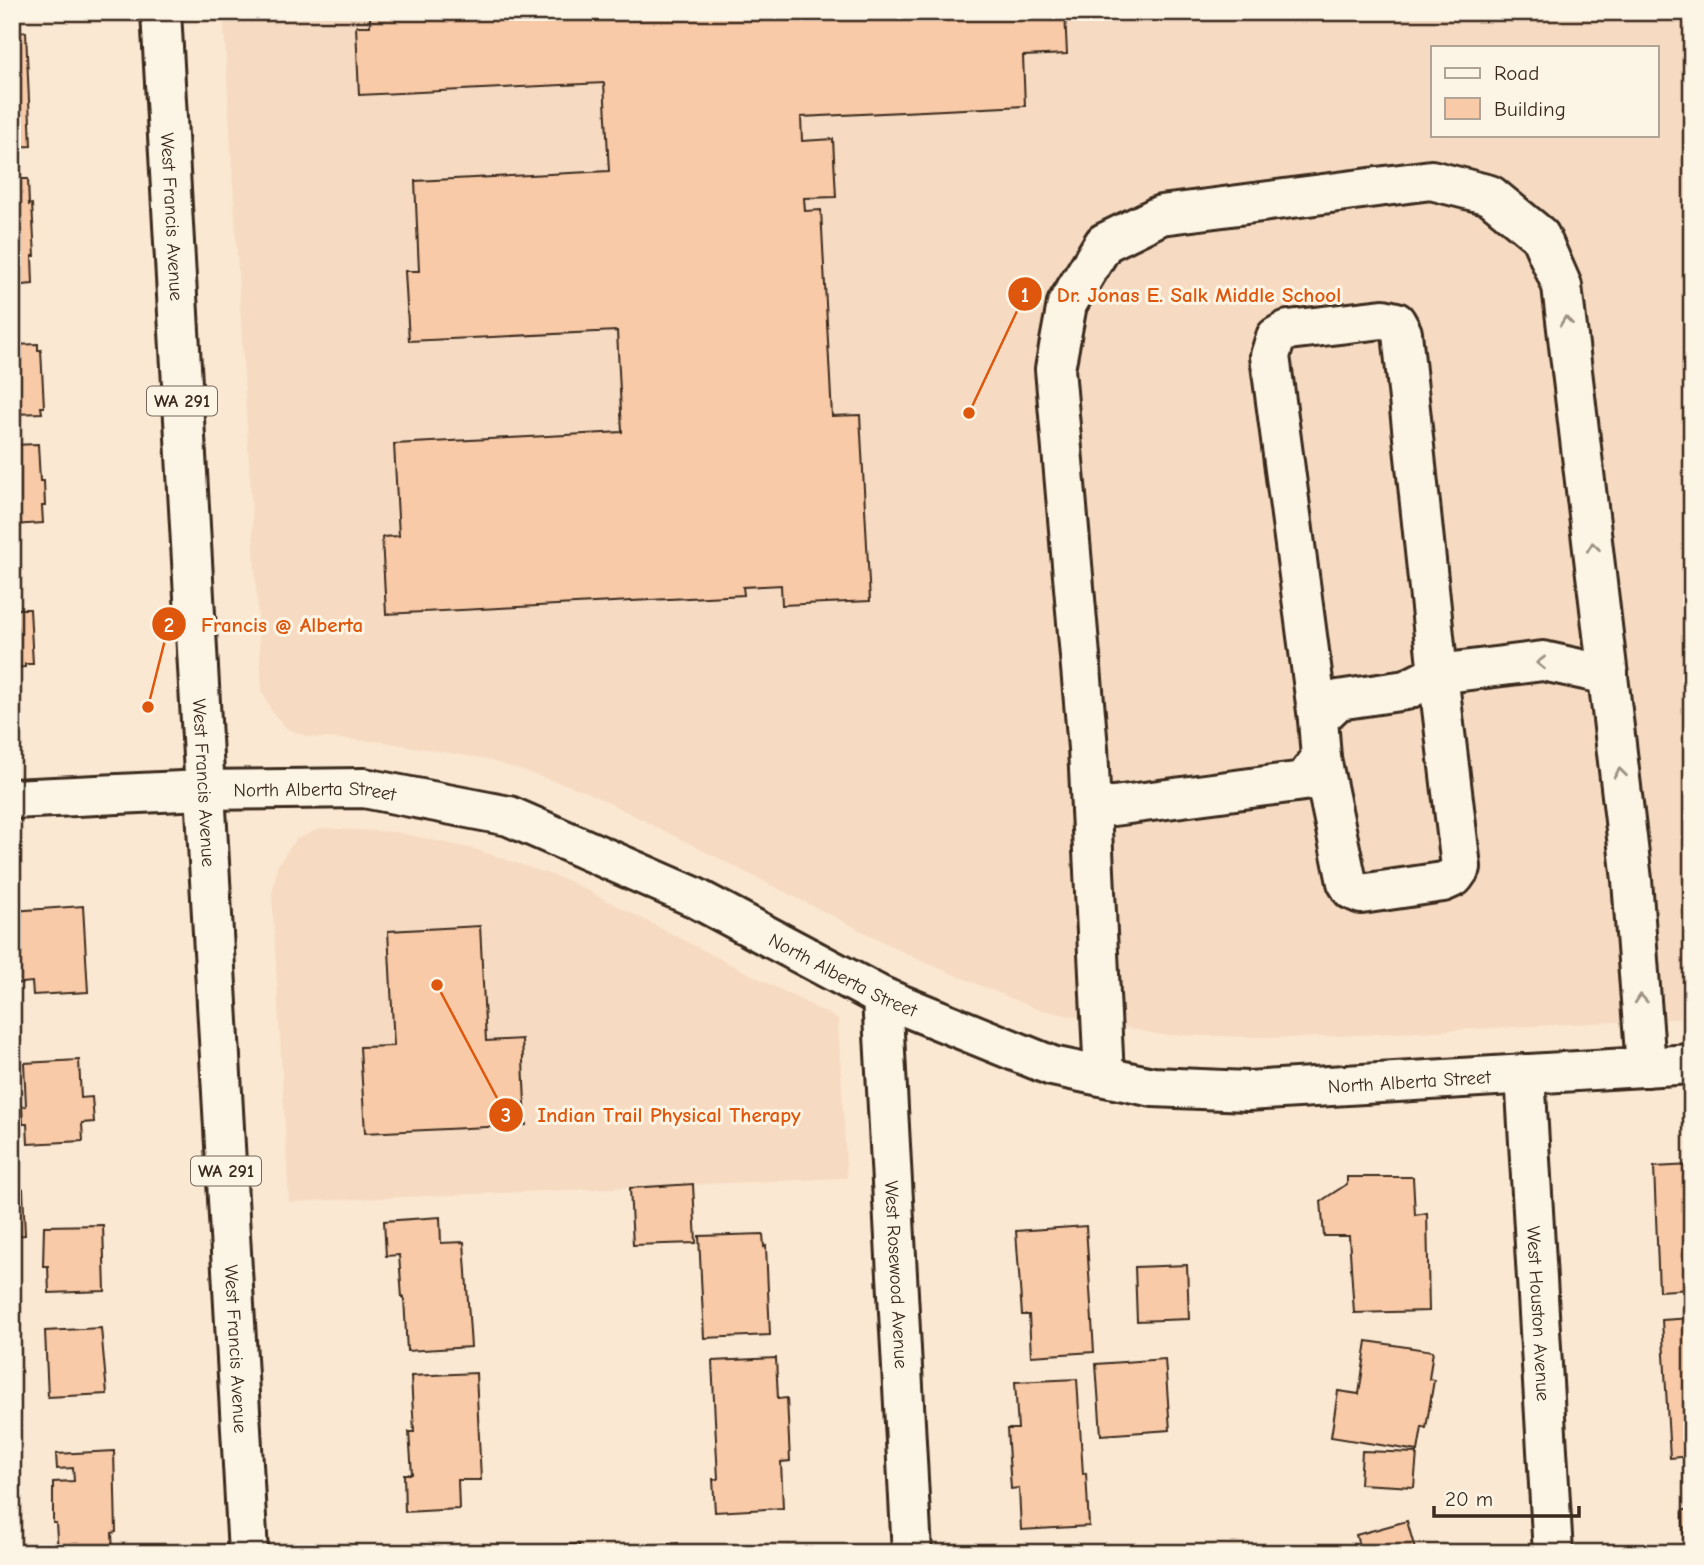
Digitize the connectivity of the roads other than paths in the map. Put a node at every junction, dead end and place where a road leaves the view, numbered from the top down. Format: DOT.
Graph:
graph roads {
  1 [pos="161,12"];
  2 [pos="1438,674"];
  3 [pos="1608,675"];
  4 [pos="1318,719"];
  5 [pos="1321,758"];
  6 [pos="203,790"];
  7 [pos="12,799"];
  8 [pos="1091,809"];
  9 [pos="882,997"];
  10 [pos="1692,1064"];
  11 [pos="1646,1067"];
  12 [pos="1525,1074"];
  13 [pos="1104,1076"];
  14 [pos="248,1553"];
  15 [pos="912,1553"];
  16 [pos="1553,1553"];
  1 -- 6 [label="street, West Francis Avenue / WA 291"];
  3 -- 2 [label="street, one-way"];
  2 -- 4 [label="street"];
  2 -- 4 [label="street"];
  2 -- 5 [label="street"];
  3 -- 8 [label="street, one-way"];
  11 -- 3 [label="street, one-way"];
  4 -- 5 [label="street"];
  5 -- 8 [label="street"];
  6 -- 7 [label="street, North Alberta Street"];
  6 -- 9 [label="street, North Alberta Street"];
  6 -- 14 [label="street, West Francis Avenue / WA 291"];
  8 -- 13 [label="street"];
  9 -- 13 [label="street, North Alberta Street"];
  9 -- 15 [label="street, West Rosewood Avenue"];
  10 -- 11 [label="street, North Alberta Street"];
  11 -- 12 [label="street, North Alberta Street"];
  12 -- 13 [label="street, North Alberta Street"];
  12 -- 16 [label="street, West Houston Avenue"];
}
